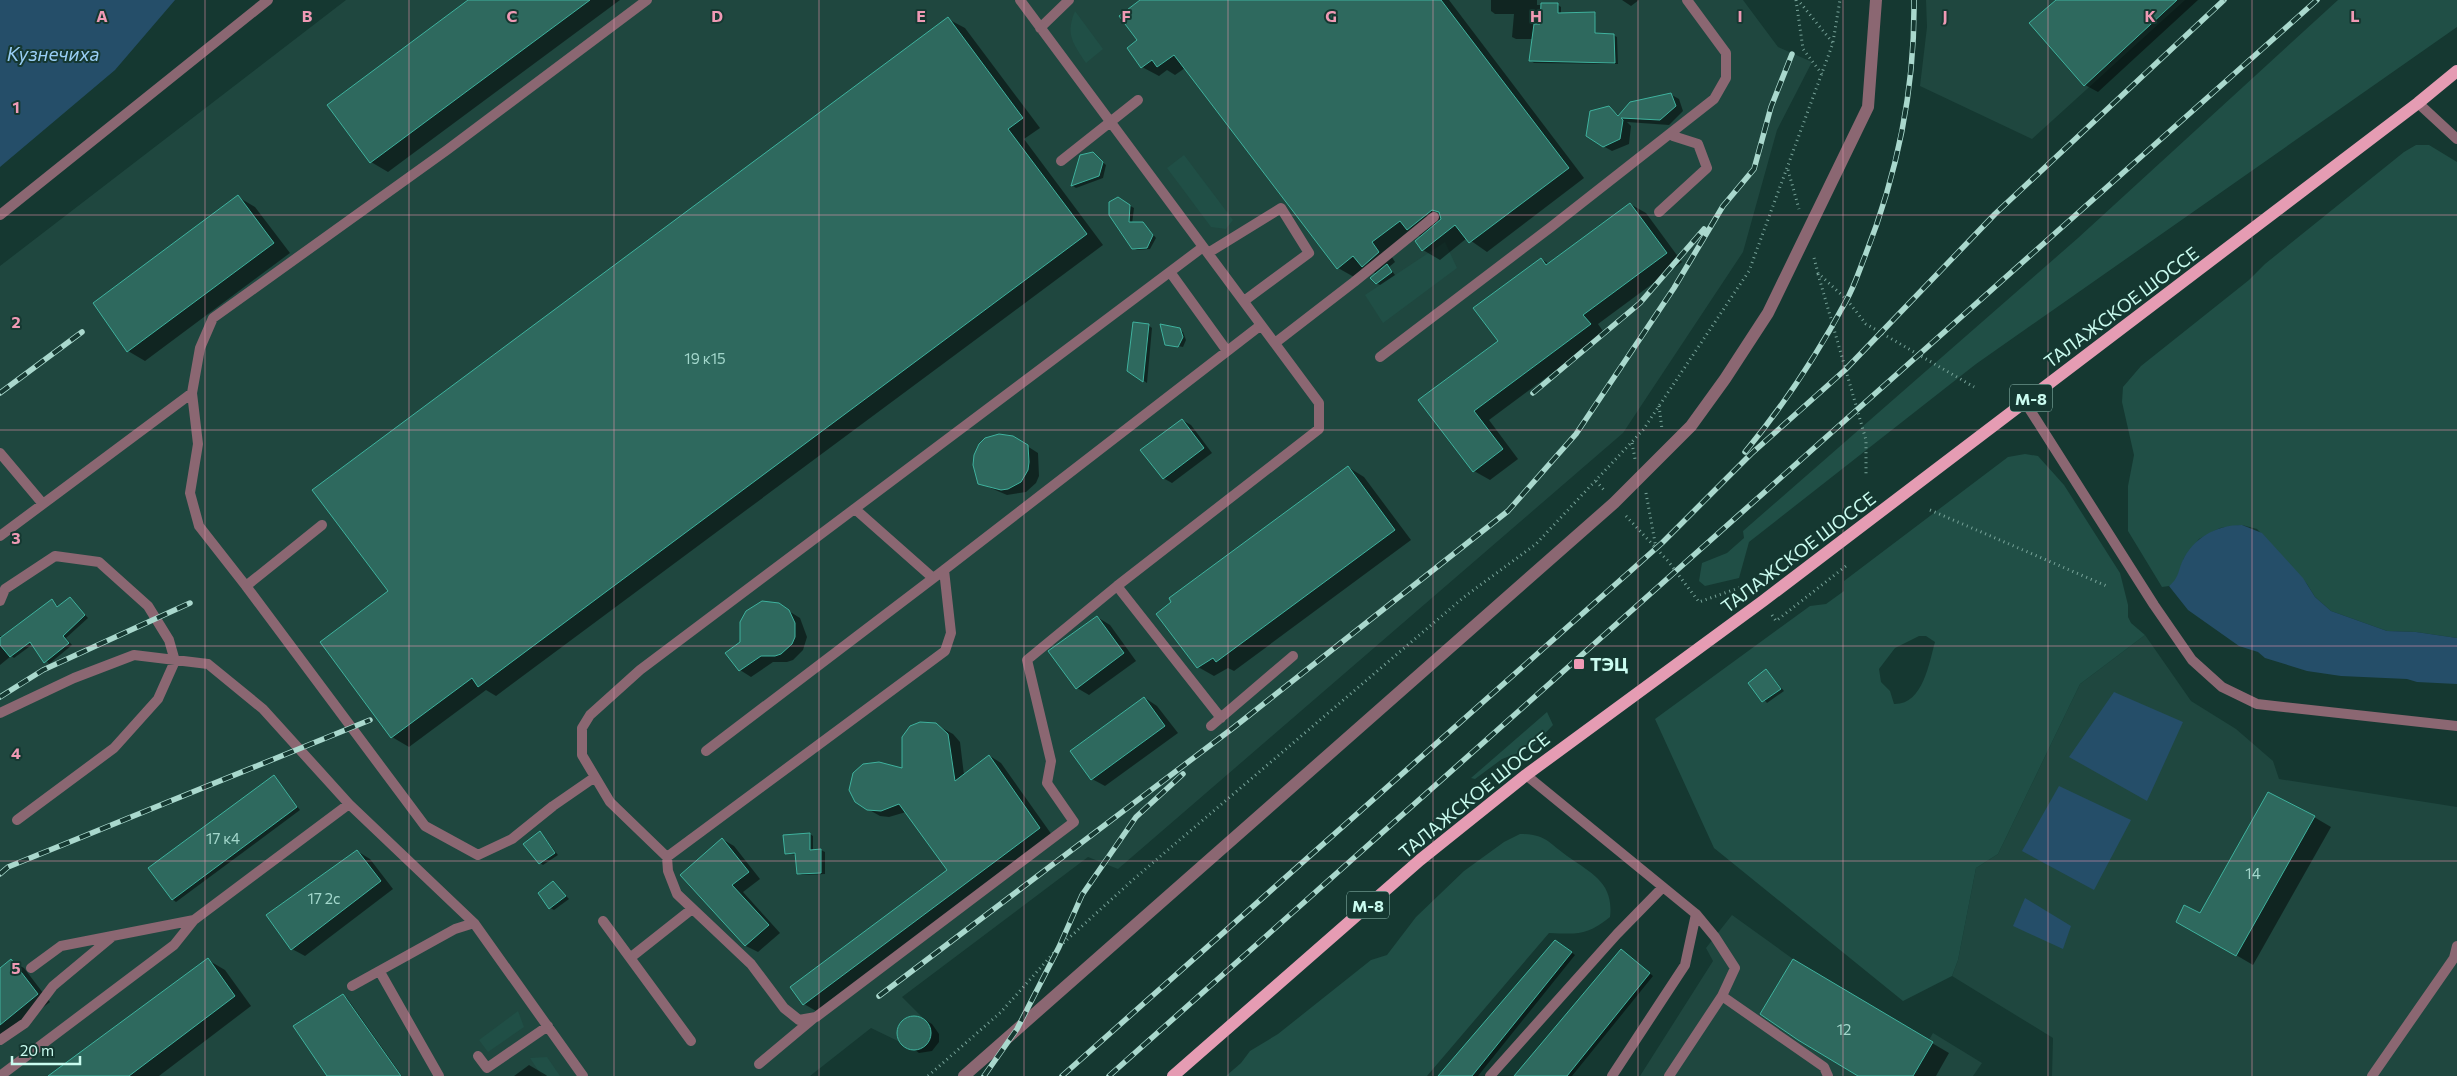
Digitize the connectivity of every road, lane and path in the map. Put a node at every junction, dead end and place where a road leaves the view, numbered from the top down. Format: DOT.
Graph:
graph roads {
  1 [pos="268,0"];
  2 [pos="647,0"];
  3 [pos="1020,0"];
  4 [pos="1069,0"];
  5 [pos="1687,0"];
  6 [pos="1797,0"];
  7 [pos="1840,0"];
  8 [pos="1876,0"];
  9 [pos="1040,28"];
  10 [pos="1833,43"];
  11 [pos="2457,71"];
  12 [pos="1822,74"];
  13 [pos="1138,100"];
  14 [pos="2418,103"];
  15 [pos="1112,124"];
  16 [pos="1673,136"];
  17 [pos="2457,139"];
  18 [pos="1061,161"];
  19 [pos="1788,169"];
  20 [pos="1659,212"];
  21 [pos="0,215"];
  22 [pos="1434,217"];
  23 [pos="1806,233"];
  24 [pos="1206,250"];
  25 [pos="1170,272"];
  26 [pos="1818,274"];
  27 [pos="1244,301"];
  28 [pos="1261,325"];
  29 [pos="1275,343"];
  30 [pos="1227,351"];
  31 [pos="1380,357"];
  32 [pos="1974,387"];
  33 [pos="192,393"];
  34 [pos="2025,402"];
  35 [pos="1659,405"];
  36 [pos="1663,434"];
  37 [pos="0,453"];
  38 [pos="1866,477"];
  39 [pos="1596,481"];
  40 [pos="1614,503"];
  41 [pos="43,504"];
  42 [pos="854,509"];
  43 [pos="1930,510"];
  44 [pos="322,525"];
  45 [pos="0,536"];
  46 [pos="944,570"];
  47 [pos="1675,573"];
  48 [pos="933,578"];
  49 [pos="246,586"];
  50 [pos="1118,586"];
  51 [pos="2109,587"];
  52 [pos="0,601"];
  53 [pos="1293,656"];
  54 [pos="175,661"];
  55 [pos="0,713"];
  56 [pos="1221,718"];
  57 [pos="1211,726"];
  58 [pos="2457,726"];
  59 [pos="706,751"];
  60 [pos="1526,775"];
  61 [pos="595,777"];
  62 [pos="350,804"];
  63 [pos="17,820"];
  64 [pos="667,857"];
  65 [pos="1663,887"];
  66 [pos="692,909"];
  67 [pos="1696,914"];
  68 [pos="194,920"];
  69 [pos="603,922"];
  70 [pos="474,923"];
  71 [pos="114,936"];
  72 [pos="2457,946"];
  73 [pos="630,958"];
  74 [pos="2456,959"];
  75 [pos="31,968"];
  76 [pos="380,972"];
  77 [pos="352,986"];
  78 [pos="1722,996"];
  79 [pos="816,1016"];
  80 [pos="548,1026"];
  81 [pos="0,1040"];
  82 [pos="691,1041"];
  83 [pos="478,1056"];
  84 [pos="759,1064"];
  85 [pos="0,1076"];
  86 [pos="439,1076"];
  87 [pos="583,1076"];
  88 [pos="928,1076"];
  89 [pos="964,1076"];
  90 [pos="1174,1076"];
  91 [pos="1490,1076"];
  92 [pos="1612,1076"];
  93 [pos="1669,1076"];
  94 [pos="1828,1076"];
  95 [pos="2372,1076"];
  1 -- 21 [label="lane"];
  2 -- 33 [label="lane"];
  3 -- 9 [label="lane"];
  4 -- 9 [label="lane"];
  5 -- 31 [label="lane"];
  6 -- 10 [label="path"];
  6 -- 12 [label="path"];
  7 -- 10 [label="path"];
  8 -- 23 [label="street"];
  9 -- 15 [label="lane"];
  10 -- 12 [label="path"];
  11 -- 14 [label="main road, ТАЛАЖСКОЕ ШОССЕ / М-8"];
  12 -- 19 [label="path"];
  13 -- 15 [label="lane"];
  14 -- 17 [label="lane"];
  14 -- 34 [label="main road, ТАЛАЖСКОЕ ШОССЕ / М-8"];
  15 -- 18 [label="lane"];
  15 -- 24 [label="lane"];
  16 -- 20 [label="lane"];
  19 -- 23 [label="path"];
  19 -- 35 [label="path"];
  22 -- 29 [label="lane"];
  23 -- 26 [label="path"];
  23 -- 40 [label="street"];
  24 -- 25 [label="lane"];
  24 -- 27 [label="lane"];
  24 -- 27 [label="lane"];
  25 -- 30 [label="lane"];
  25 -- 42 [label="lane"];
  26 -- 32 [label="path"];
  26 -- 38 [label="path"];
  27 -- 28 [label="lane"];
  28 -- 29 [label="lane"];
  28 -- 30 [label="lane"];
  29 -- 50 [label="lane"];
  30 -- 46 [label="lane"];
  33 -- 41 [label="lane"];
  33 -- 49 [label="lane"];
  34 -- 58 [label="lane"];
  34 -- 60 [label="main road, ТАЛАЖСКОЕ ШОССЕ / М-8"];
  35 -- 36 [label="path"];
  35 -- 39 [label="path"];
  37 -- 41 [label="lane"];
  39 -- 40 [label="path"];
  39 -- 88 [label="path"];
  40 -- 47 [label="path"];
  40 -- 89 [label="street"];
  41 -- 45 [label="lane"];
  42 -- 48 [label="lane"];
  42 -- 61 [label="lane"];
  43 -- 51 [label="path"];
  44 -- 49 [label="lane"];
  46 -- 48 [label="lane"];
  46 -- 64 [label="lane"];
  48 -- 59 [label="lane"];
  49 -- 61 [label="lane"];
  50 -- 56 [label="lane"];
  50 -- 79 [label="lane"];
  52 -- 54 [label="lane"];
  53 -- 56 [label="lane"];
  54 -- 55 [label="lane"];
  54 -- 62 [label="lane"];
  54 -- 63 [label="lane"];
  56 -- 57 [label="lane"];
  60 -- 65 [label="lane"];
  60 -- 90 [label="main road, ТАЛАЖСКОЕ ШОССЕ / М-8"];
  61 -- 64 [label="lane"];
  62 -- 68 [label="lane"];
  62 -- 70 [label="lane"];
  64 -- 66 [label="lane"];
  65 -- 67 [label="lane"];
  65 -- 91 [label="lane"];
  66 -- 73 [label="lane"];
  66 -- 79 [label="lane"];
  67 -- 78 [label="lane"];
  67 -- 92 [label="lane"];
  68 -- 71 [label="lane"];
  68 -- 85 [label="lane"];
  69 -- 73 [label="lane"];
  70 -- 76 [label="lane"];
  70 -- 80 [label="lane"];
  71 -- 75 [label="lane"];
  71 -- 81 [label="lane"];
  72 -- 74 [label="lane"];
  73 -- 82 [label="lane"];
  74 -- 95 [label="lane"];
  76 -- 77 [label="lane"];
  76 -- 86 [label="lane"];
  78 -- 93 [label="lane"];
  78 -- 94 [label="lane"];
  79 -- 84 [label="lane"];
  80 -- 83 [label="lane"];
  80 -- 87 [label="lane"];
}
